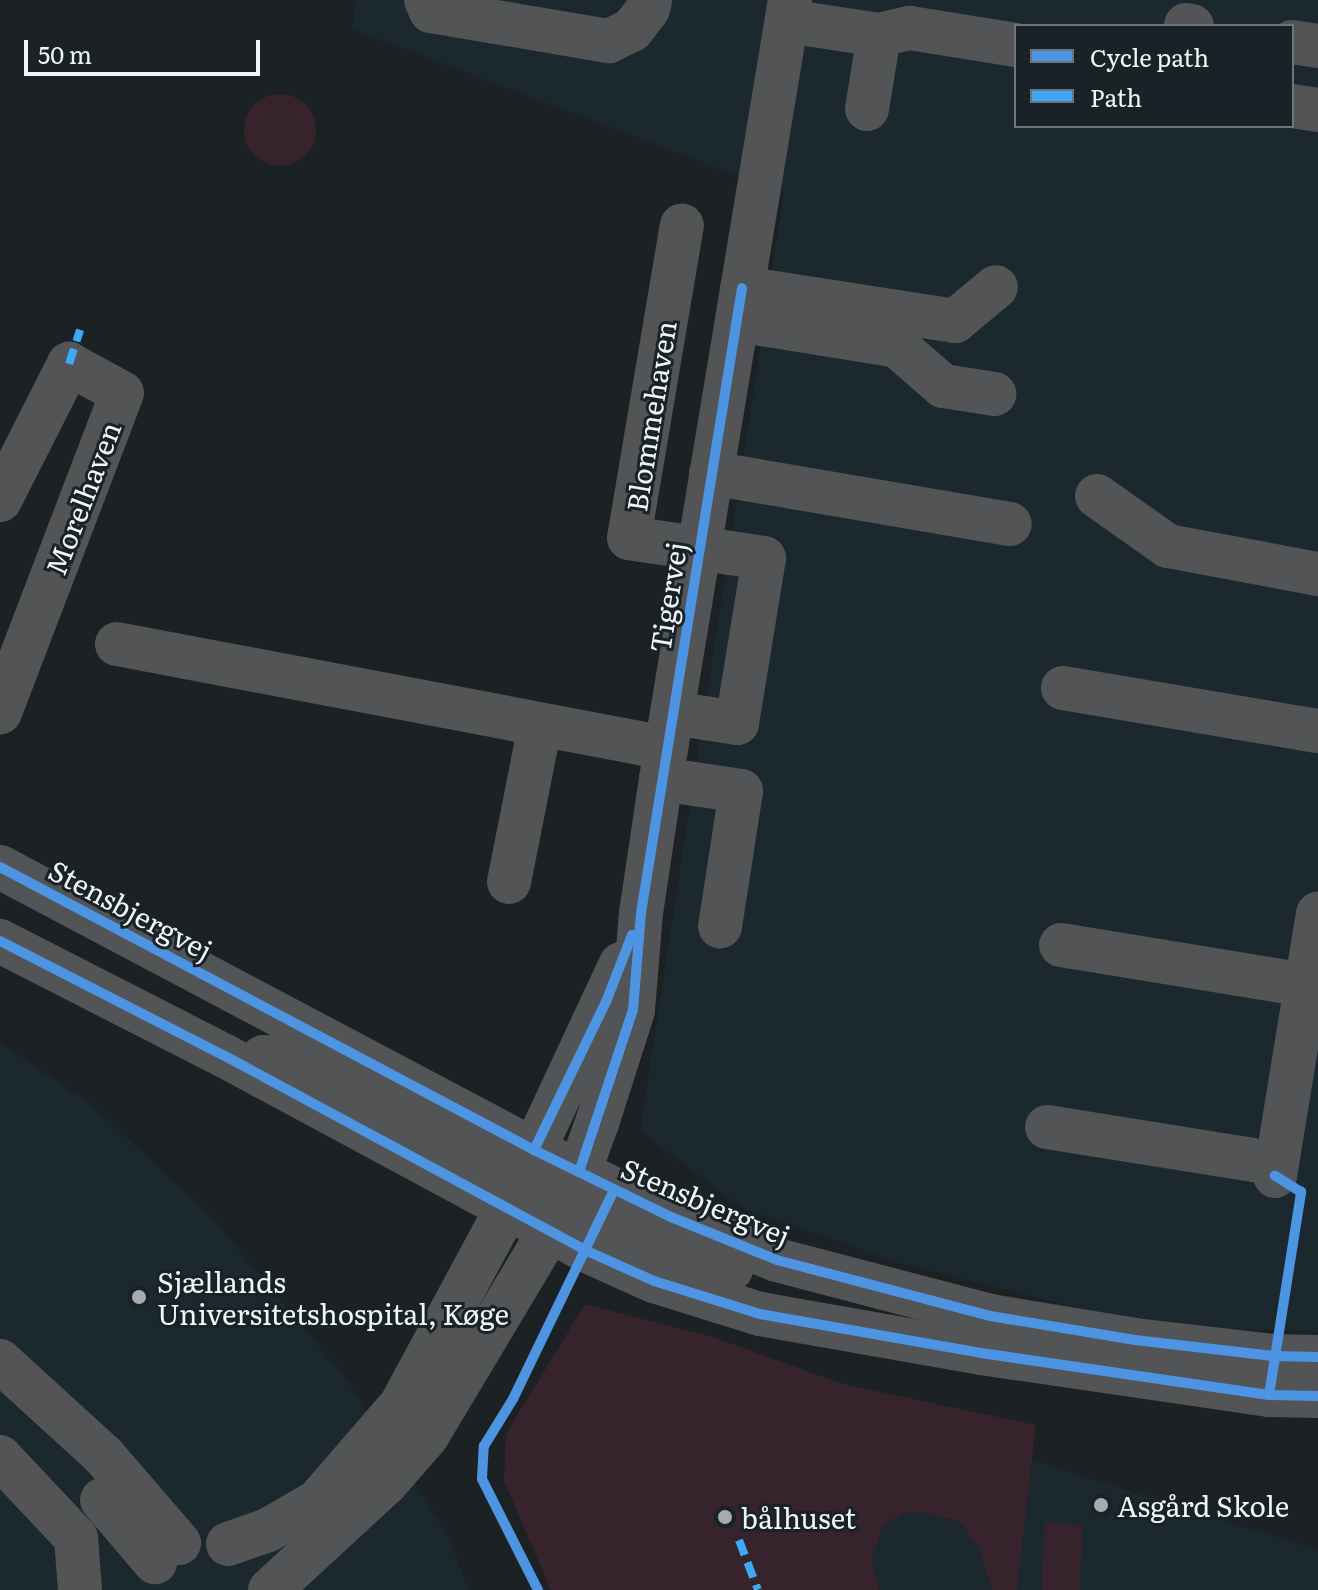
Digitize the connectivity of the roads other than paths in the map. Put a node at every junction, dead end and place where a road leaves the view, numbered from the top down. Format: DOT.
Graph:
graph roads {
  1 [pos="426,0"];
  2 [pos="650,0"];
  3 [pos="789,10"];
  4 [pos="879,35"];
  5 [pos="1294,42"];
  6 [pos="1014,45"];
  7 [pos="1318,46"];
  8 [pos="1294,106"];
  9 [pos="867,109"];
  10 [pos="1318,110"];
  11 [pos="682,225"];
  12 [pos="996,287"];
  13 [pos="740,304"];
  14 [pos="994,394"];
  15 [pos="711,473"];
  16 [pos="1097,496"];
  17 [pos="0,500"];
  18 [pos="1010,524"];
  19 [pos="699,547"];
  20 [pos="1318,574"];
  21 [pos="117,644"];
  22 [pos="1063,688"];
  23 [pos="0,713"];
  24 [pos="540,725"];
  25 [pos="1318,731"];
  26 [pos="667,747"];
  27 [pos="0,867"];
  28 [pos="509,882"];
  29 [pos="641,913"];
  30 [pos="1318,913"];
  31 [pos="720,926"];
  32 [pos="0,941"];
  33 [pos="1061,945"];
  34 [pos="1309,996"];
  35 [pos="1047,1127"];
  36 [pos="521,1179"];
  37 [pos="565,1202"];
  38 [pos="1318,1357"];
  39 [pos="0,1361"];
  40 [pos="1318,1396"];
  41 [pos="0,1401"];
  42 [pos="3,1470"];
  43 [pos="228,1544"];
  44 [pos="159,1565"];
  45 [pos="80,1590"];
  46 [pos="264,1590"];
  47 [pos="270,1590"];
  1 -- 2 [label="street"];
  3 -- 4 [label="street"];
  3 -- 13 [label="street, Tigervej"];
  4 -- 6 [label="street"];
  4 -- 9 [label="street"];
  5 -- 7 [label="street"];
  8 -- 10 [label="street"];
  11 -- 19 [label="street, Blommehaven"];
  12 -- 13 [label="street"];
  13 -- 14 [label="street"];
  13 -- 15 [label="street, Tigervej"];
  15 -- 18 [label="street"];
  15 -- 19 [label="street, Tigervej"];
  16 -- 20 [label="street"];
  17 -- 23 [label="street, Morelhaven"];
  19 -- 26 [label="street, Tigervej"];
  19 -- 26 [label="street"];
  21 -- 24 [label="street"];
  22 -- 25 [label="street"];
  24 -- 26 [label="street"];
  24 -- 28 [label="street"];
  26 -- 29 [label="street, Tigervej"];
  26 -- 31 [label="street"];
  27 -- 36 [label="street, Stensbjergvej"];
  29 -- 36 [label="street, Tigervej"];
  29 -- 37 [label="street, Tigervej"];
  30 -- 34 [label="street"];
  32 -- 36 [label="street, Stensbjergvej"];
  33 -- 34 [label="street"];
  34 -- 35 [label="street"];
  36 -- 37 [label="street, Stensbjergvej"];
  36 -- 37 [label="street, Stensbjergvej"];
  36 -- 43 [label="street"];
  37 -- 38 [label="street, Stensbjergvej"];
  37 -- 40 [label="street, Stensbjergvej"];
  37 -- 47 [label="street"];
  39 -- 44 [label="street"];
  41 -- 44 [label="street"];
  42 -- 45 [label="street"];
  43 -- 44 [label="street"];
  43 -- 46 [label="street"];
}
